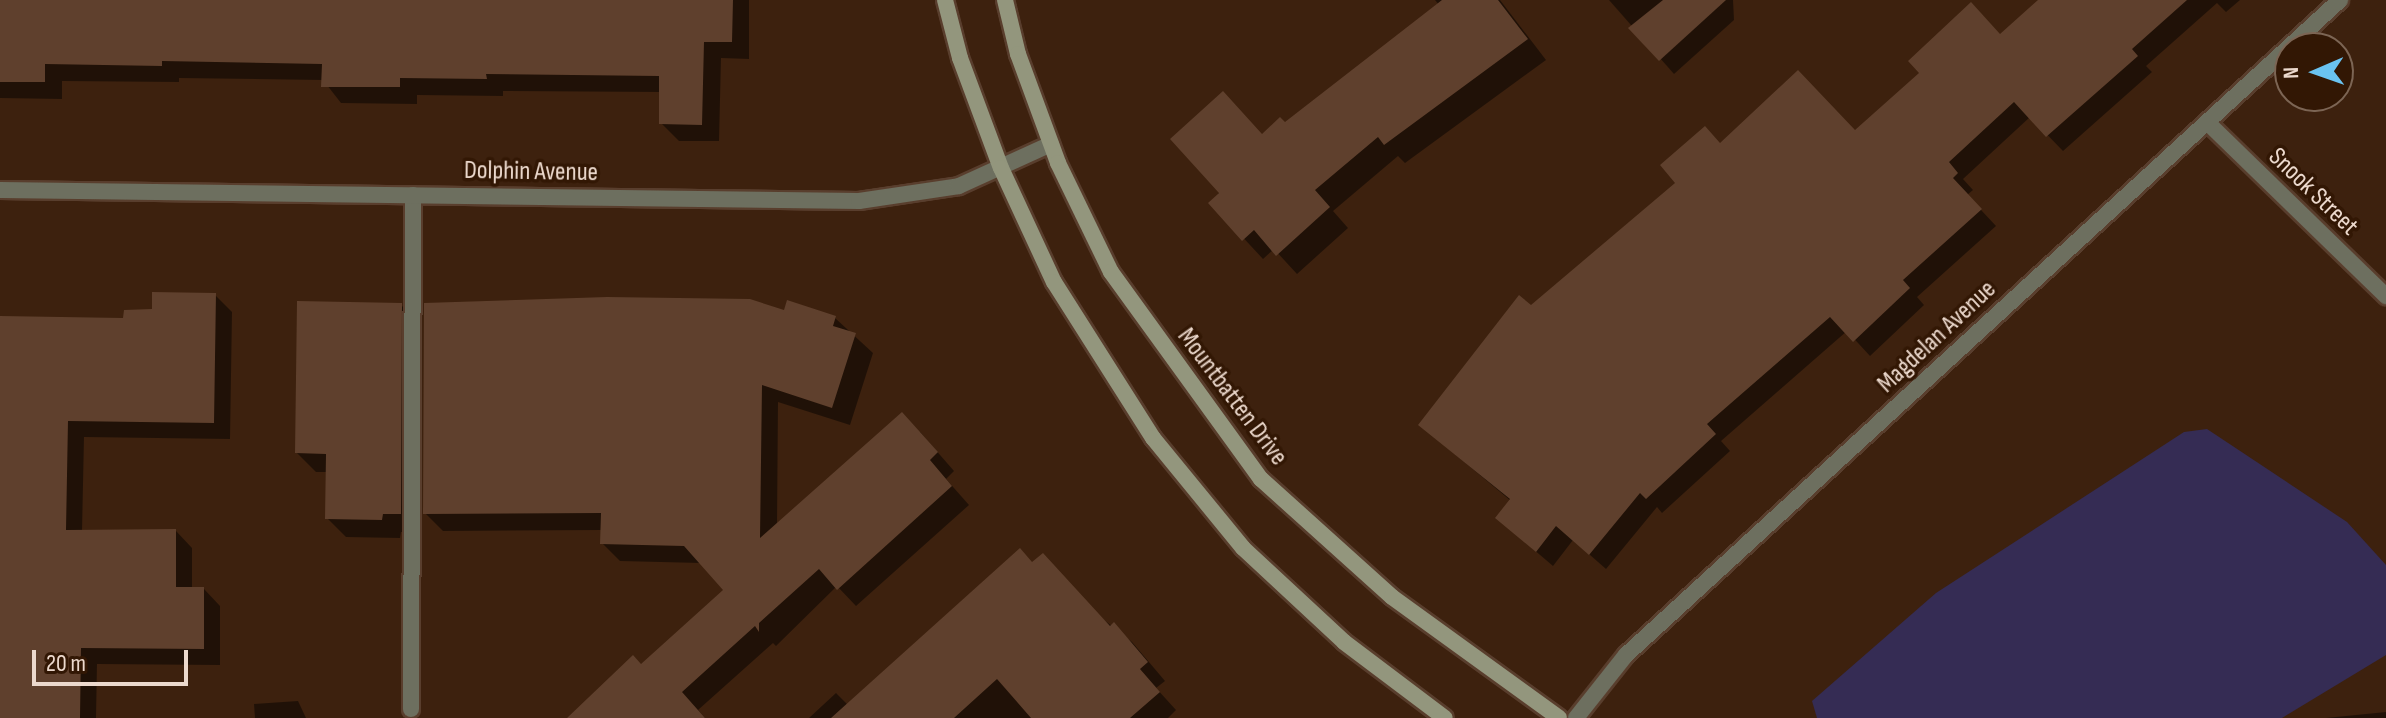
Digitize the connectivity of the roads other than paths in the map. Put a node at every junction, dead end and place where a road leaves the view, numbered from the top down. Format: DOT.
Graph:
graph roads {
  1 [pos="945,0"];
  2 [pos="1005,0"];
  3 [pos="2340,0"];
  4 [pos="2207,122"];
  5 [pos="1051,144"];
  6 [pos="1001,168"];
  7 [pos="0,190"];
  8 [pos="413,195"];
  9 [pos="2386,296"];
  10 [pos="411,709"];
  11 [pos="1445,718"];
  12 [pos="1559,718"];
  13 [pos="1576,718"];
  1 -- 6 [label="main road"];
  2 -- 5 [label="main road, Mountbatten Drive"];
  3 -- 4 [label="street, Magdelan Avenue"];
  4 -- 9 [label="street, Snook Street"];
  4 -- 13 [label="street, Magdelan Avenue"];
  5 -- 6 [label="street, Dolphin Avenue"];
  5 -- 12 [label="main road, Mountbatten Drive"];
  6 -- 8 [label="street, Dolphin Avenue"];
  6 -- 11 [label="main road"];
  7 -- 8 [label="street, Dolphin Avenue"];
  8 -- 10 [label="street"];
}
